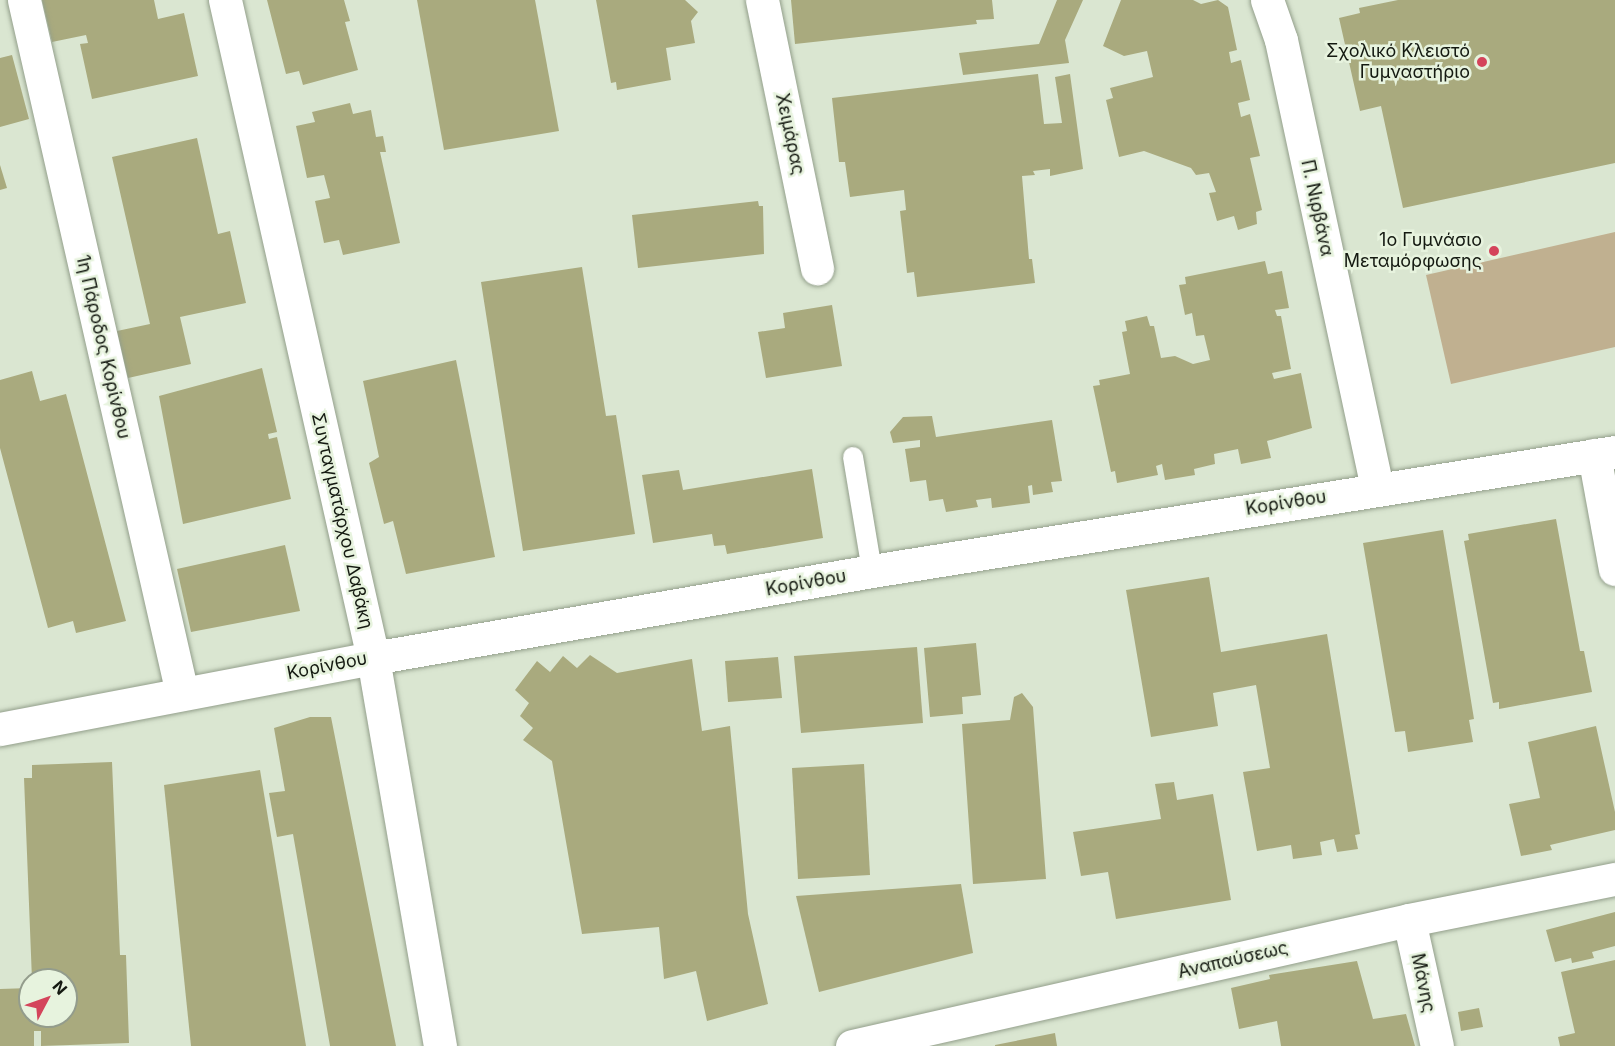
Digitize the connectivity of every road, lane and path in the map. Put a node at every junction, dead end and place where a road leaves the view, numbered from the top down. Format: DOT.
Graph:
graph roads {
  1 [pos="24,0"];
  2 [pos="225,0"];
  3 [pos="762,0"];
  4 [pos="1267,0"];
  5 [pos="817,268"];
  6 [pos="1605,453"];
  7 [pos="853,457"];
  8 [pos="1377,488"];
  9 [pos="1615,569"];
  10 [pos="872,571"];
  11 [pos="373,658"];
  12 [pos="182,693"];
  13 [pos="0,729"];
  14 [pos="1615,879"];
  15 [pos="1409,920"];
  16 [pos="440,1046"];
  17 [pos="852,1046"];
  18 [pos="1437,1046"];
  1 -- 12 [label="street, 1η Πάροδος Κορίνθου"];
  2 -- 11 [label="street, Συνταγματάρχου Δαβάκη"];
  3 -- 5 [label="street, Χειμάρας"];
  4 -- 8 [label="street, Π. Νιρβάνα"];
  6 -- 8 [label="street, Κορίνθου"];
  6 -- 9 [label="street"];
  7 -- 10 [label="lane"];
  8 -- 10 [label="street, Κορίνθου"];
  10 -- 11 [label="street, Κορίνθου"];
  11 -- 12 [label="street, Κορίνθου"];
  11 -- 16 [label="street, Συνταγματάρχου Δαβάκη"];
  12 -- 13 [label="street, Κορίνθου"];
  14 -- 15 [label="street, Αναπαύσεως"];
  15 -- 17 [label="street, Αναπαύσεως"];
  15 -- 18 [label="street, Μάνης"];
}
